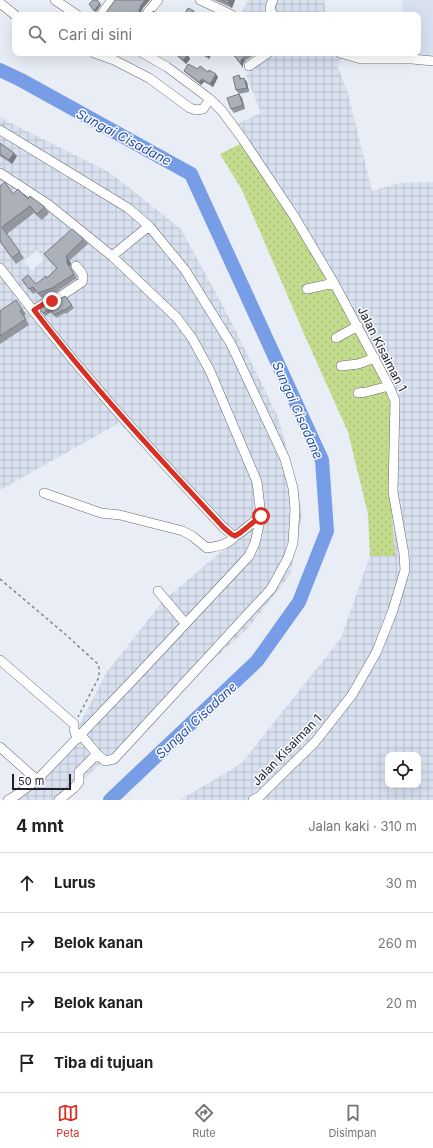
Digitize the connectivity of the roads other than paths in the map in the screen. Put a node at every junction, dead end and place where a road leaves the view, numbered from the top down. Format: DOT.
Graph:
graph roads {
  1 [pos="55,0"];
  2 [pos="112,0"];
  3 [pos="158,0"];
  4 [pos="200,0"];
  5 [pos="273,0"];
  6 [pos="0,3"];
  7 [pos="12,12"];
  8 [pos="73,12"];
  9 [pos="103,12"];
  10 [pos="148,12"];
  11 [pos="226,12"];
  12 [pos="271,12"];
  13 [pos="103,56"];
  14 [pos="148,56"];
  15 [pos="263,56"];
  16 [pos="353,56"];
  17 [pos="433,61"];
  18 [pos="248,66"];
  19 [pos="210,99"];
  20 [pos="0,130"];
  21 [pos="0,173"];
  22 [pos="149,226"];
  23 [pos="112,256"];
  24 [pos="76,266"];
  25 [pos="0,268"];
  26 [pos="334,283"];
  27 [pos="307,289"];
  28 [pos="34,310"];
  29 [pos="358,326"];
  30 [pos="336,338"];
  31 [pos="375,358"];
  32 [pos="341,366"];
  33 [pos="389,386"];
  34 [pos="358,393"];
  35 [pos="44,493"];
  36 [pos="261,516"];
  37 [pos="235,536"];
  38 [pos="158,591"];
  39 [pos="185,623"];
  40 [pos="0,660"];
  41 [pos="79,737"];
  42 [pos="0,747"];
  43 [pos="97,754"];
  44 [pos="37,780"];
  45 [pos="8,800"];
  46 [pos="59,800"];
  47 [pos="253,800"];
  1 -- 8 [label="street"];
  2 -- 9 [label="street"];
  3 -- 10 [label="street"];
  4 -- 11 [label="street"];
  5 -- 12 [label="street"];
  6 -- 7 [label="street"];
  13 -- 19 [label="street"];
  14 -- 19 [label="street, Jalan Kisaiman 1"];
  15 -- 18 [label="street"];
  16 -- 17 [label="street"];
  19 -- 26 [label="street, Jalan Kisaiman 1"];
  20 -- 22 [label="street"];
  21 -- 23 [label="street"];
  22 -- 23 [label="street"];
  22 -- 43 [label="street"];
  23 -- 36 [label="street"];
  24 -- 28 [label="street"];
  25 -- 28 [label="street"];
  26 -- 27 [label="street"];
  26 -- 29 [label="street, Jalan Kisaiman 1"];
  28 -- 37 [label="street"];
  29 -- 30 [label="street"];
  29 -- 31 [label="street, Jalan Kisaiman 1"];
  31 -- 32 [label="street"];
  31 -- 33 [label="street, Jalan Kisaiman 1"];
  33 -- 34 [label="street"];
  33 -- 47 [label="street, Jalan Kisaiman 1"];
  35 -- 37 [label="street"];
  36 -- 37 [label="street"];
  36 -- 39 [label="street"];
  38 -- 39 [label="street"];
  39 -- 41 [label="street"];
  40 -- 41 [label="street"];
  41 -- 43 [label="street"];
  41 -- 44 [label="street"];
  42 -- 44 [label="street"];
  43 -- 46 [label="street"];
  44 -- 45 [label="street"];
}
